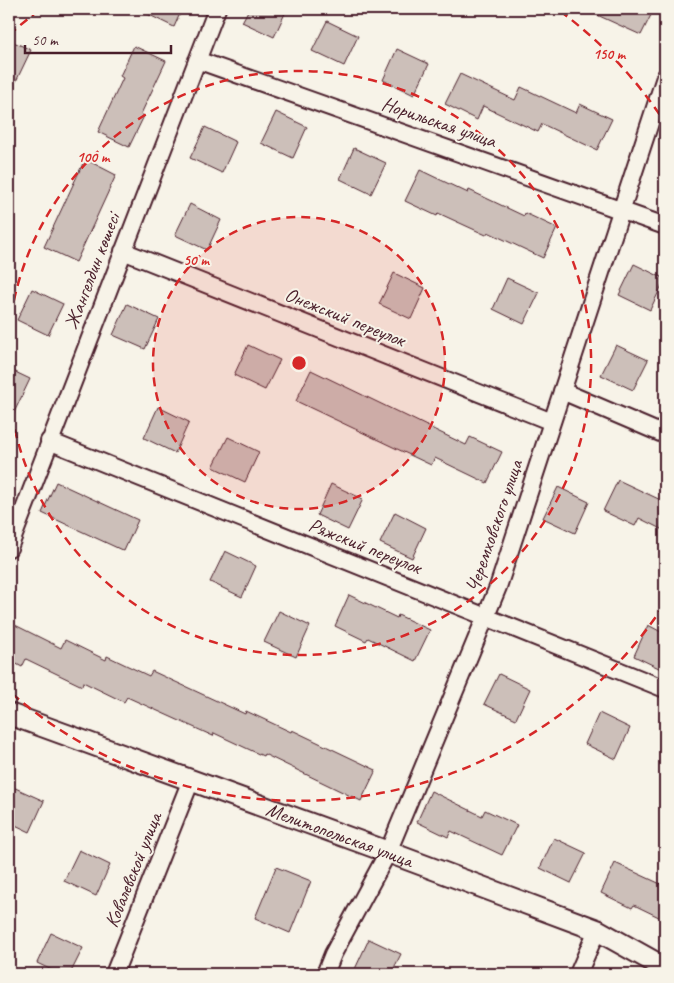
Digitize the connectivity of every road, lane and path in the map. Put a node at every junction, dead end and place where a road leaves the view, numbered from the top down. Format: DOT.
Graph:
graph roads {
  1 [pos="217,9"];
  2 [pos="197,60"];
  3 [pos="665,77"];
  4 [pos="622,209"];
  5 [pos="665,226"];
  6 [pos="123,251"];
  7 [pos="562,391"];
  8 [pos="552,422"];
  9 [pos="665,435"];
  10 [pos="49,441"];
  11 [pos="9,548"];
  12 [pos="484,617"];
  13 [pos="665,689"];
  14 [pos="9,714"];
  15 [pos="191,780"];
  16 [pos="388,852"];
  17 [pos="597,930"];
  18 [pos="665,968"];
  19 [pos="114,974"];
  20 [pos="325,974"];
  21 [pos="578,974"];
  1 -- 2 [label="street, Жангелдин көшесі"];
  2 -- 4 [label="street, Норильская улица"];
  2 -- 6 [label="street, Жангелдин көшесі"];
  3 -- 4 [label="street, Черемховского улица"];
  4 -- 5 [label="street, Норильская улица"];
  4 -- 7 [label="street, Черемховского улица"];
  6 -- 8 [label="street, Онежский переулок"];
  6 -- 10 [label="street, Жангелдин көшесі"];
  7 -- 8 [label="street, Черемховского улица"];
  7 -- 9 [label="street"];
  8 -- 12 [label="street, Черемховского улица"];
  10 -- 11 [label="street, Жангелдин көшесі"];
  10 -- 12 [label="street, Ряжский переулок"];
  12 -- 13 [label="street, Ряжский переулок"];
  12 -- 16 [label="street, Черемховского улица"];
  14 -- 15 [label="street, Мелитопольская улица"];
  15 -- 16 [label="street, Мелитопольская улица"];
  15 -- 19 [label="street, Ковалевской улица"];
  16 -- 17 [label="street, Мелитопольская улица"];
  16 -- 20 [label="street, Черемховского улица"];
  17 -- 18 [label="street, Мелитопольская улица"];
  17 -- 21 [label="street"];
}
